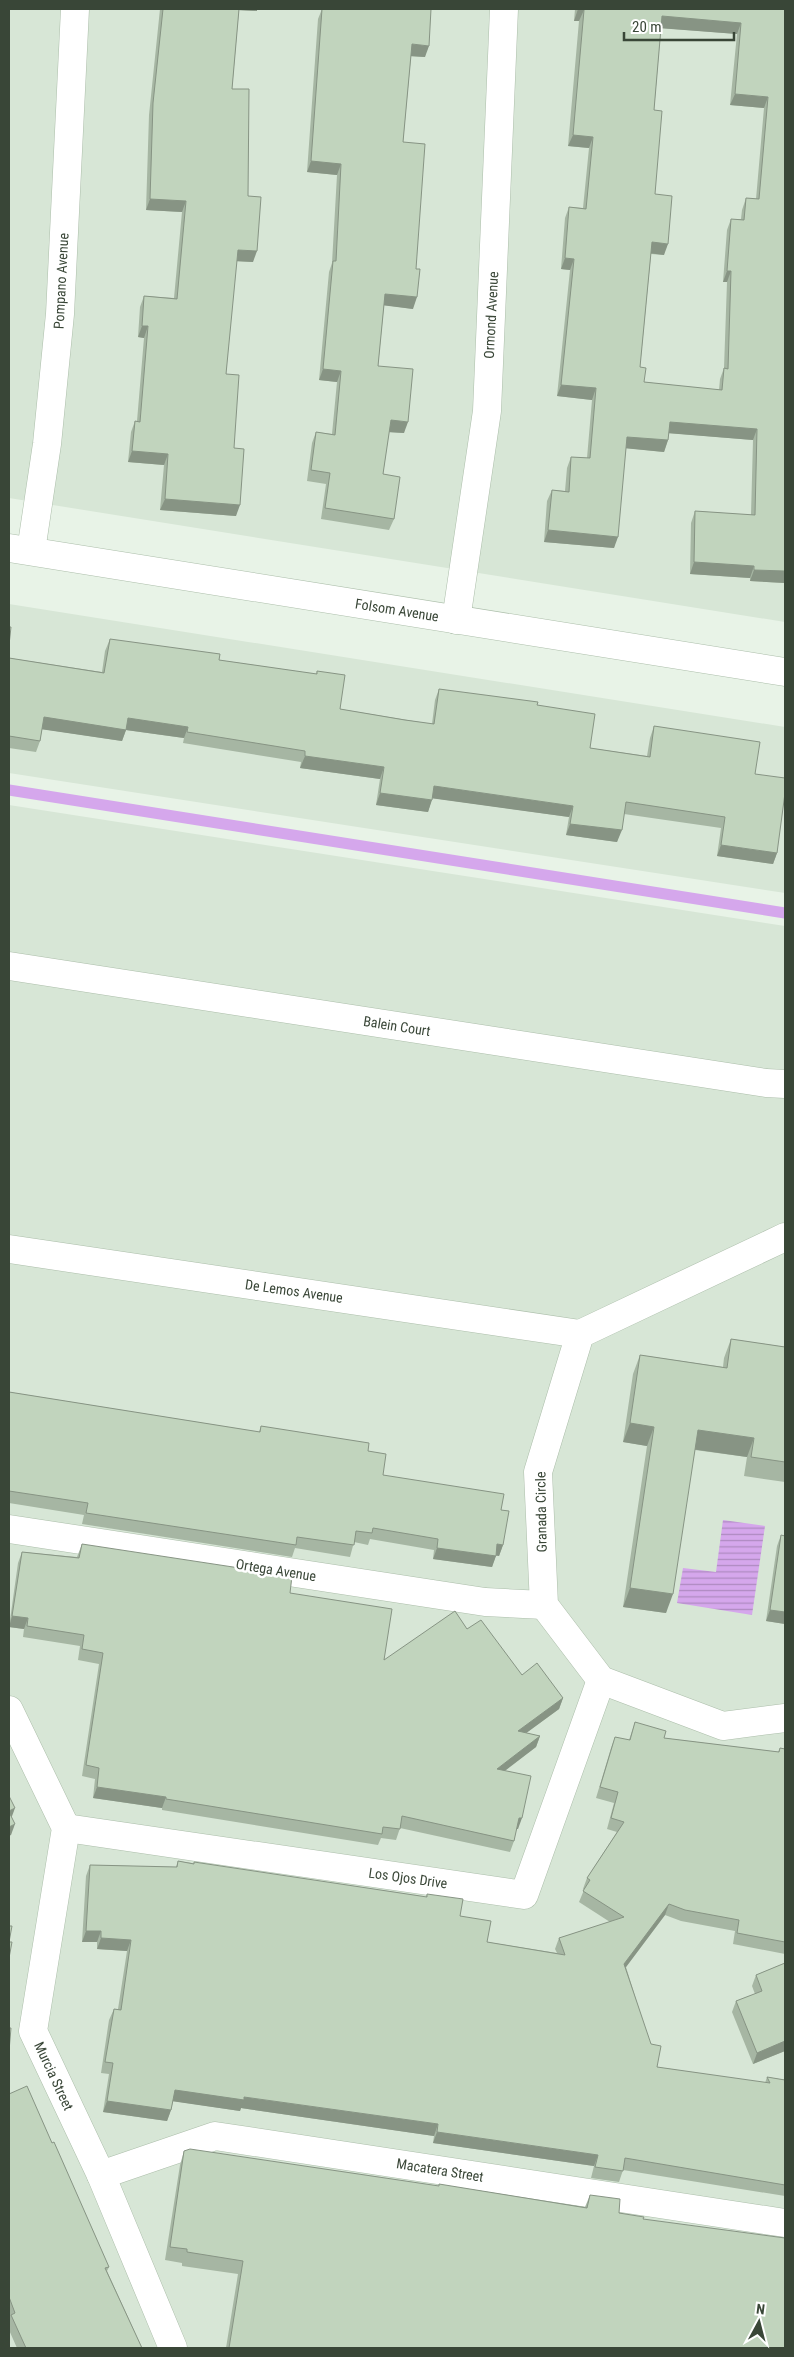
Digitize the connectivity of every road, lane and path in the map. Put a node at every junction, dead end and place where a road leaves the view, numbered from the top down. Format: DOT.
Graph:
graph roads {
  1 [pos="75,9"];
  2 [pos="504,9"];
  3 [pos="20,550"];
  4 [pos="456,620"];
  5 [pos="785,672"];
  6 [pos="9,966"];
  7 [pos="785,1084"];
  8 [pos="785,1237"];
  9 [pos="9,1249"];
  10 [pos="580,1334"];
  11 [pos="9,1529"];
  12 [pos="544,1605"];
  13 [pos="601,1680"];
  14 [pos="9,1710"];
  15 [pos="785,1718"];
  16 [pos="66,1828"];
  17 [pos="101,2175"];
  18 [pos="785,2223"];
  19 [pos="174,2348"];
  1 -- 3 [label="street, Pompano Avenue"];
  2 -- 4 [label="street, Ormond Avenue"];
  3 -- 4 [label="street, Folsom Avenue"];
  4 -- 5 [label="street, Folsom Avenue"];
  6 -- 7 [label="street, Balein Court"];
  8 -- 10 [label="street"];
  9 -- 10 [label="street, De Lemos Avenue"];
  10 -- 12 [label="street, Granada Circle"];
  11 -- 12 [label="street, Ortega Avenue"];
  12 -- 13 [label="street"];
  13 -- 15 [label="street"];
  13 -- 16 [label="street, Los Ojos Drive"];
  14 -- 16 [label="street"];
  16 -- 17 [label="street, Murcia Street"];
  17 -- 18 [label="street, Macatera Street"];
  17 -- 19 [label="street, Murcia Street"];
}
